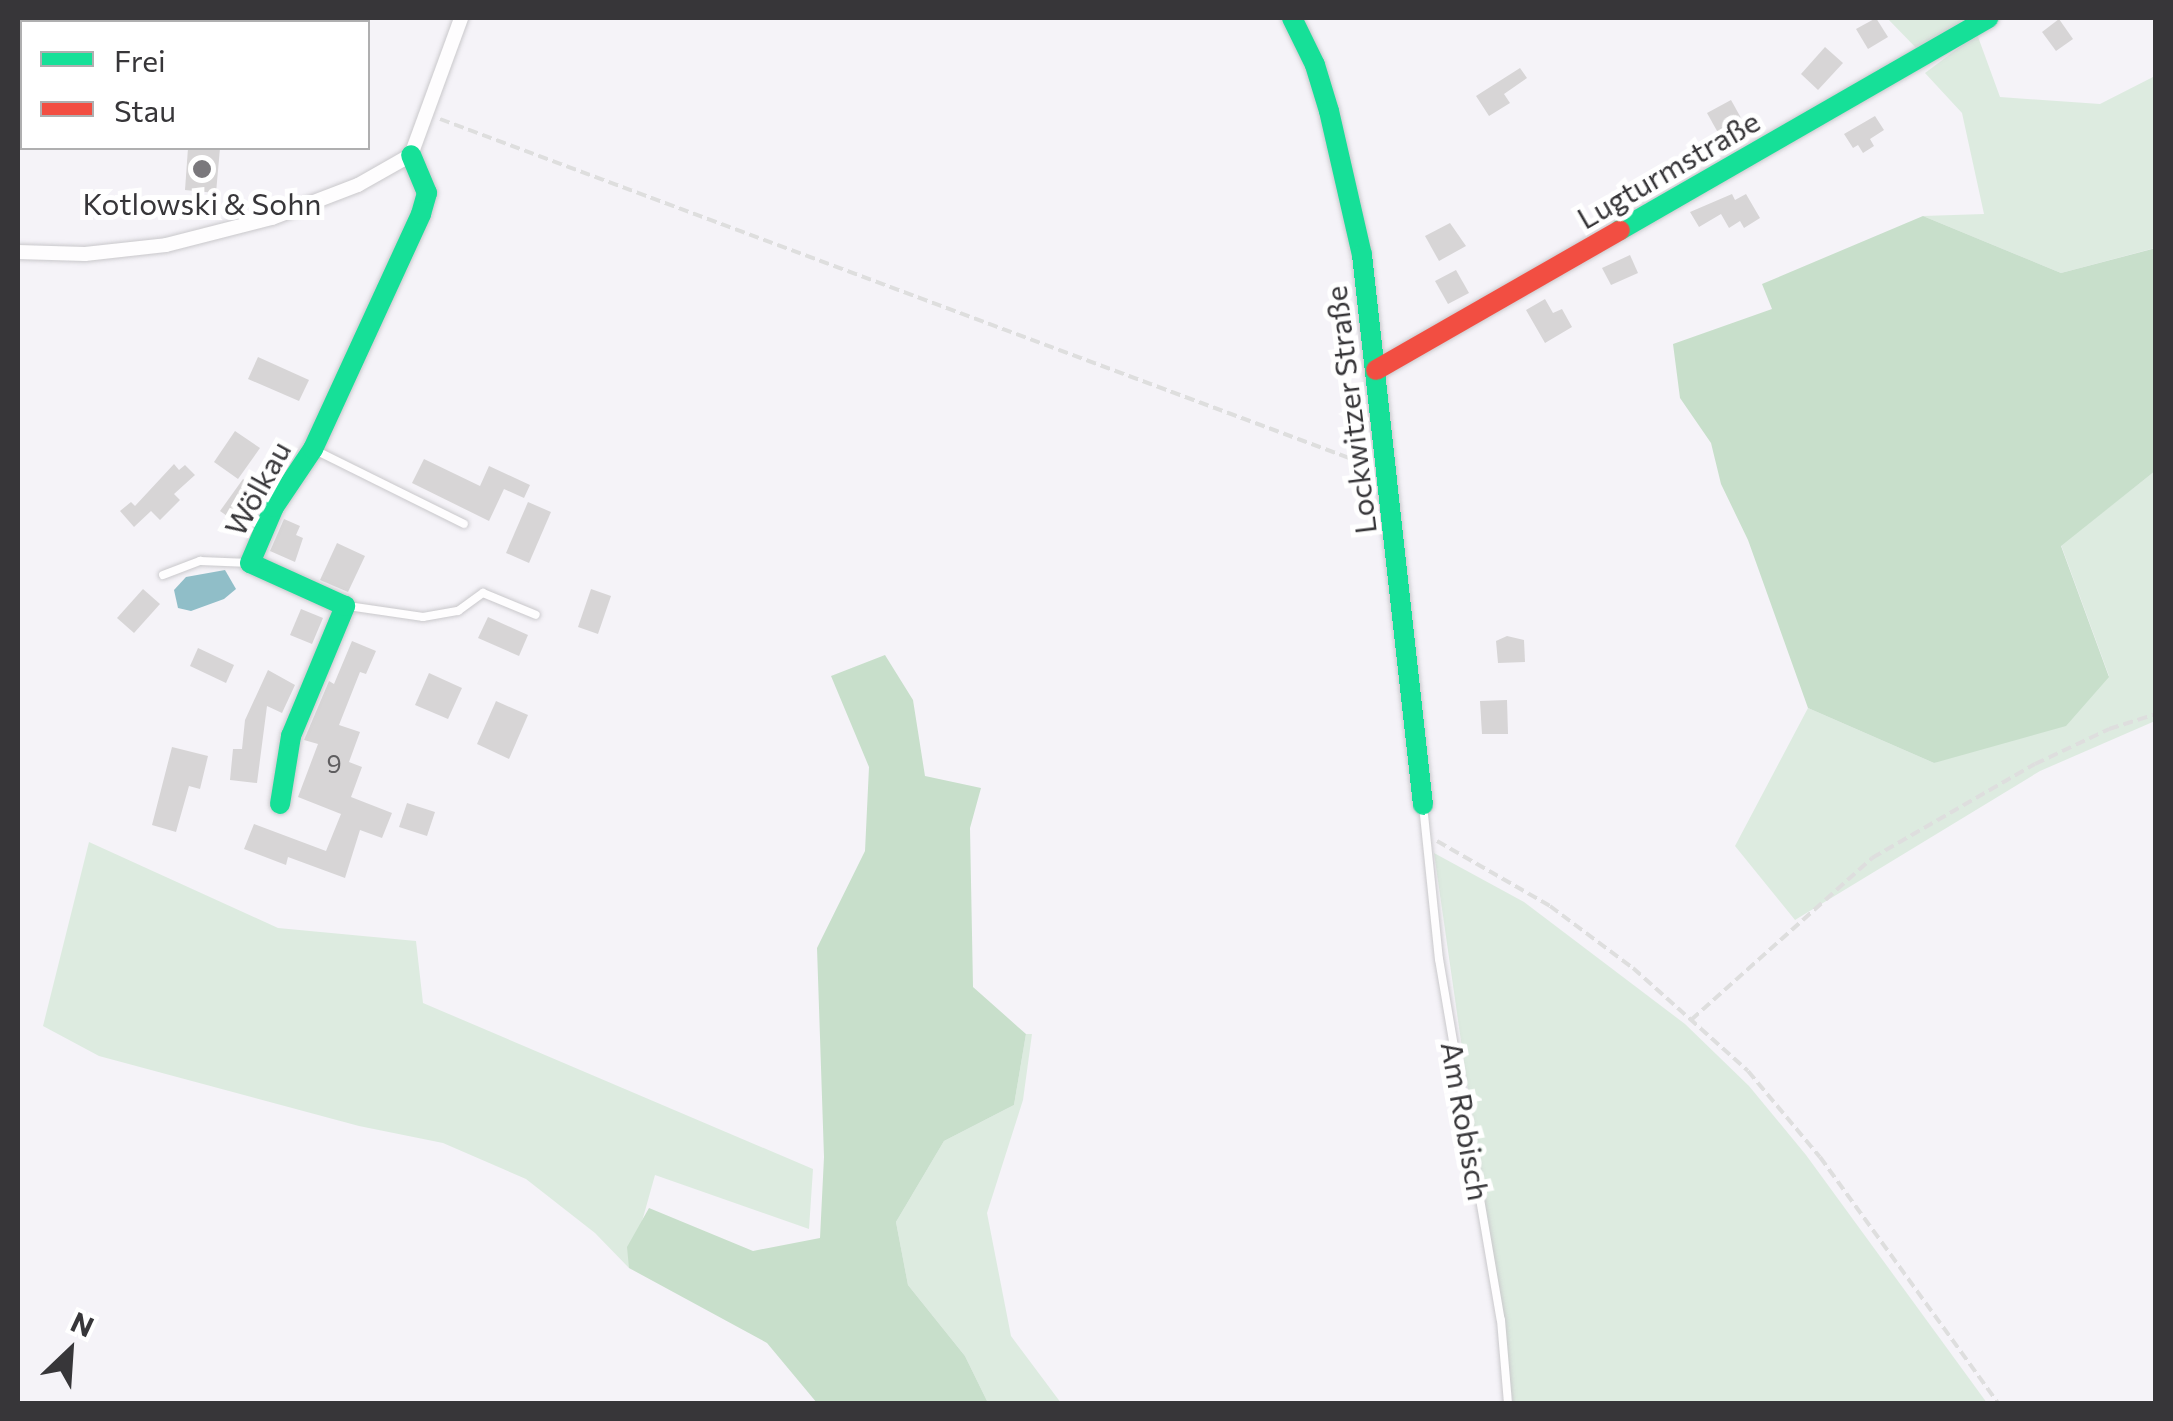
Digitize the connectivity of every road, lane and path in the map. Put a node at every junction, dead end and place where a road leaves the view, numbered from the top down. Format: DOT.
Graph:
graph roads {
  1 [pos="461,18"];
  2 [pos="1292,18"];
  3 [pos="1988,18"];
  4 [pos="426,114"];
  5 [pos="411,155"];
  6 [pos="18,252"];
  7 [pos="1376,370"];
  8 [pos="313,448"];
  9 [pos="1385,467"];
  10 [pos="464,524"];
  11 [pos="250,563"];
  12 [pos="163,575"];
  13 [pos="344,606"];
  14 [pos="536,615"];
  15 [pos="2156,714"];
  16 [pos="280,804"];
  17 [pos="1423,805"];
  18 [pos="1427,838"];
  19 [pos="1691,1020"];
  20 [pos="1508,1404"];
  21 [pos="1999,1404"];
  1 -- 4 [label="street"];
  2 -- 7 [label="street, Lockwitzer Straße"];
  3 -- 7 [label="street, Lugturmstraße"];
  4 -- 5 [label="street"];
  4 -- 9 [label="path"];
  5 -- 6 [label="street"];
  5 -- 8 [label="street, Wölkau"];
  7 -- 9 [label="street, Lockwitzer Straße"];
  8 -- 10 [label="lane"];
  8 -- 11 [label="street, Wölkau"];
  9 -- 17 [label="street, Lockwitzer Straße"];
  11 -- 12 [label="lane"];
  11 -- 13 [label="street, Wölkau"];
  13 -- 14 [label="lane"];
  13 -- 16 [label="street"];
  15 -- 19 [label="path"];
  17 -- 18 [label="lane, Am Robisch"];
  18 -- 19 [label="path"];
  18 -- 20 [label="lane, Am Robisch"];
  19 -- 21 [label="path"];
}
